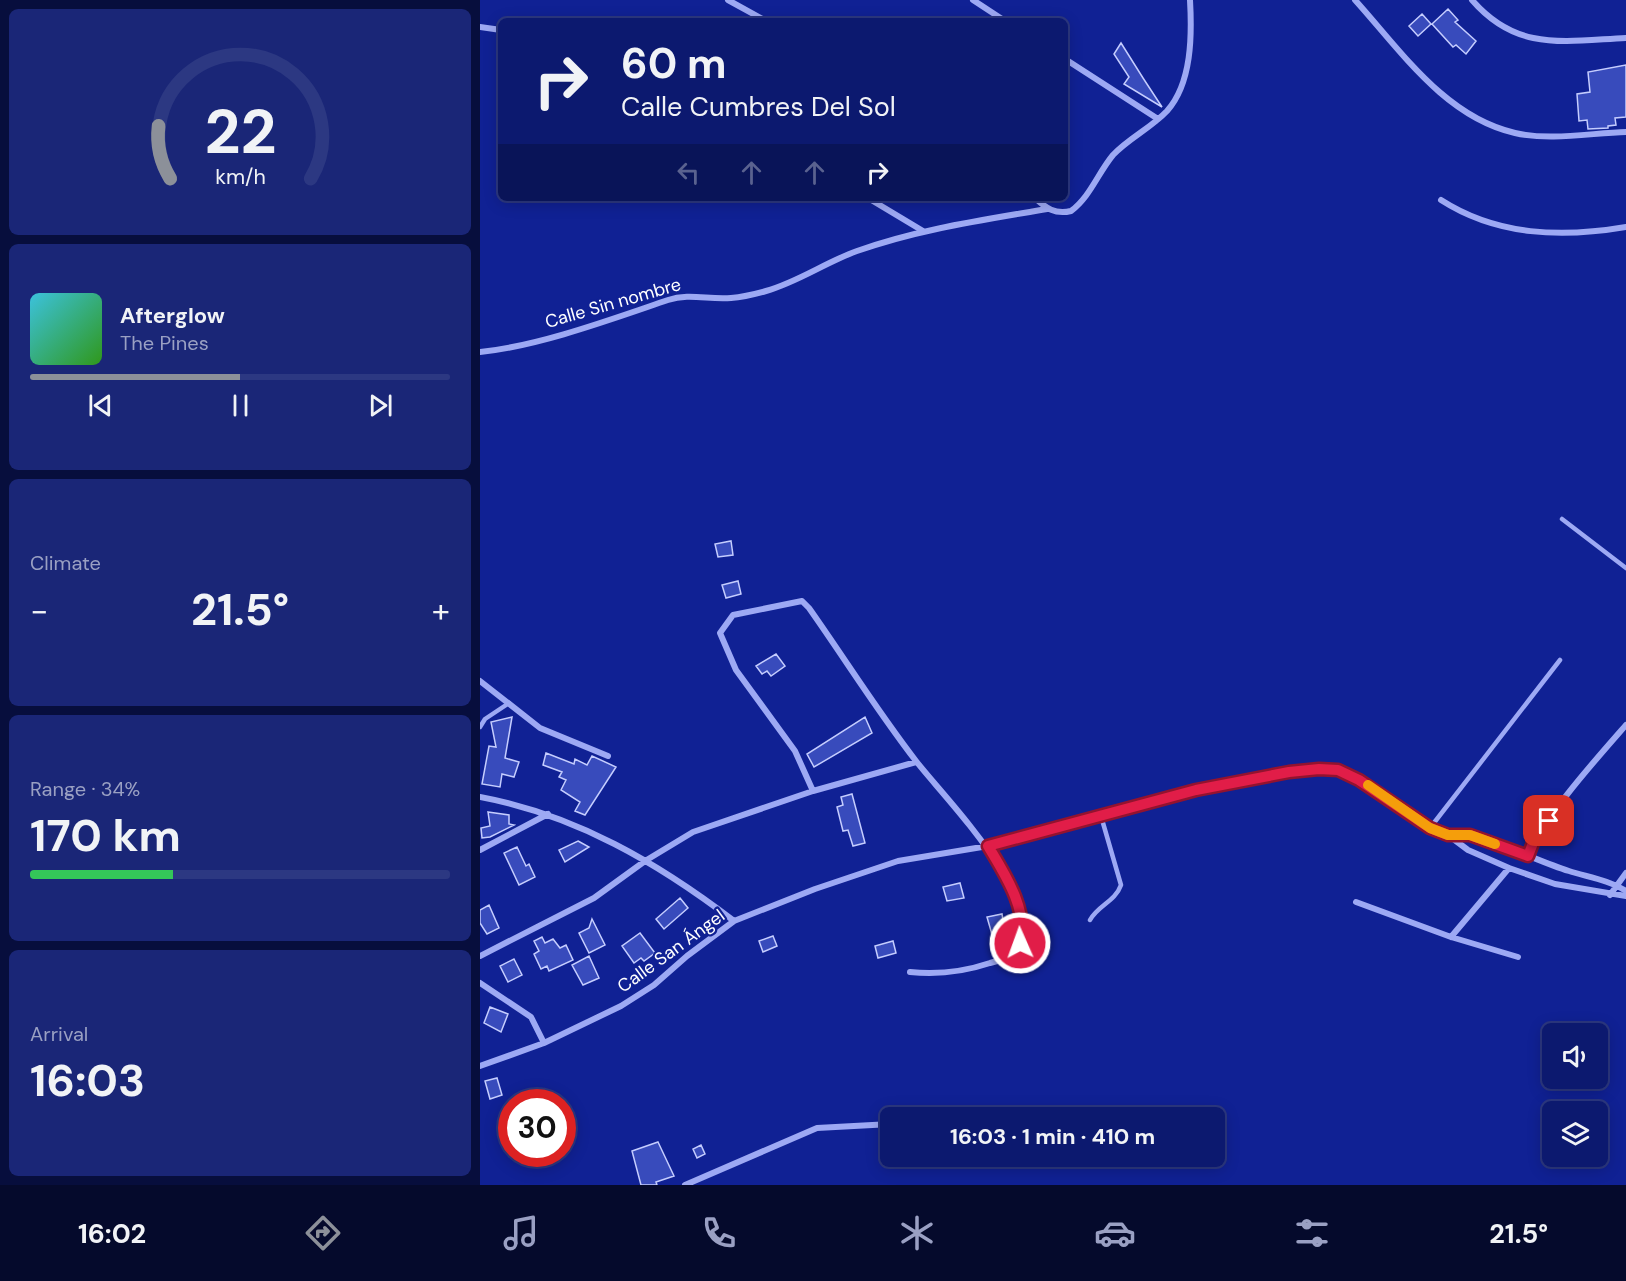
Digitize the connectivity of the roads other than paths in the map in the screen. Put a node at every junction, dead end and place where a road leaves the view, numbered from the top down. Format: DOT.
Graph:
graph roads {
  1 [pos="728,0"];
  2 [pos="973,0"];
  3 [pos="1190,0"];
  4 [pos="1355,0"];
  5 [pos="1472,0"];
  6 [pos="761,18"];
  7 [pos="1000,18"];
  8 [pos="480,27"];
  9 [pos="498,30"];
  10 [pos="1626,38"];
  11 [pos="1068,61"];
  12 [pos="1158,119"];
  13 [pos="1626,132"];
  14 [pos="1442,200"];
  15 [pos="873,201"];
  16 [pos="1038,201"];
  17 [pos="1047,209"];
  18 [pos="1626,227"];
  19 [pos="923,231"];
  20 [pos="480,352"];
  21 [pos="1562,519"];
  22 [pos="1626,568"];
  23 [pos="1560,660"];
  24 [pos="480,681"];
  25 [pos="509,703"];
  26 [pos="1626,725"];
  27 [pos="480,727"];
  28 [pos="608,756"];
  29 [pos="916,762"];
  30 [pos="813,790"];
  31 [pos="480,797"];
  32 [pos="549,814"];
  33 [pos="1101,816"];
  34 [pos="1430,828"];
  35 [pos="1448,835"];
  36 [pos="988,846"];
  37 [pos="480,850"];
  38 [pos="1528,856"];
  39 [pos="645,861"];
  40 [pos="1509,868"];
  41 [pos="1626,873"];
  42 [pos="1617,885"];
  43 [pos="1626,894"];
  44 [pos="1610,895"];
  45 [pos="1356,902"];
  46 [pos="1090,920"];
  47 [pos="734,921"];
  48 [pos="1450,937"];
  49 [pos="480,956"];
  50 [pos="1518,957"];
  51 [pos="910,972"];
  52 [pos="480,983"];
  53 [pos="544,1042"];
  54 [pos="480,1066"];
  55 [pos="880,1125"];
  56 [pos="685,1185"];
  1 -- 6 [label="street"];
  2 -- 7 [label="street"];
  3 -- 12 [label="street, Calle Sin nombre"];
  4 -- 13 [label="street"];
  5 -- 10 [label="street"];
  8 -- 9 [label="street"];
  11 -- 12 [label="street"];
  12 -- 17 [label="street, Calle Sin nombre"];
  14 -- 18 [label="street"];
  15 -- 19 [label="street"];
  16 -- 17 [label="street"];
  17 -- 19 [label="street, Calle Sin nombre"];
  19 -- 20 [label="street, Calle Sin nombre"];
  21 -- 22 [label="lane"];
  23 -- 34 [label="lane"];
  24 -- 25 [label="street"];
  25 -- 27 [label="lane"];
  25 -- 28 [label="street"];
  26 -- 38 [label="street"];
  29 -- 30 [label="street"];
  29 -- 30 [label="street"];
  29 -- 36 [label="street"];
  30 -- 39 [label="street"];
  31 -- 32 [label="street"];
  32 -- 37 [label="street"];
  32 -- 39 [label="street"];
  33 -- 34 [label="street, Calle San Ángel"];
  33 -- 36 [label="street, Calle San Ángel"];
  33 -- 46 [label="lane"];
  34 -- 35 [label="street, Calle San Ángel"];
  35 -- 38 [label="street"];
  35 -- 40 [label="street"];
  36 -- 47 [label="street, Calle San Ángel"];
  36 -- 51 [label="street"];
  38 -- 42 [label="street"];
  39 -- 47 [label="street"];
  39 -- 49 [label="street"];
  40 -- 44 [label="street"];
  40 -- 48 [label="street"];
  41 -- 42 [label="street"];
  42 -- 43 [label="street"];
  42 -- 44 [label="street"];
  43 -- 44 [label="street"];
  45 -- 48 [label="street"];
  47 -- 53 [label="street, Calle San Ángel"];
  48 -- 50 [label="street"];
  52 -- 53 [label="street"];
  53 -- 54 [label="street, Calle San Ángel"];
  55 -- 56 [label="street"];
}
